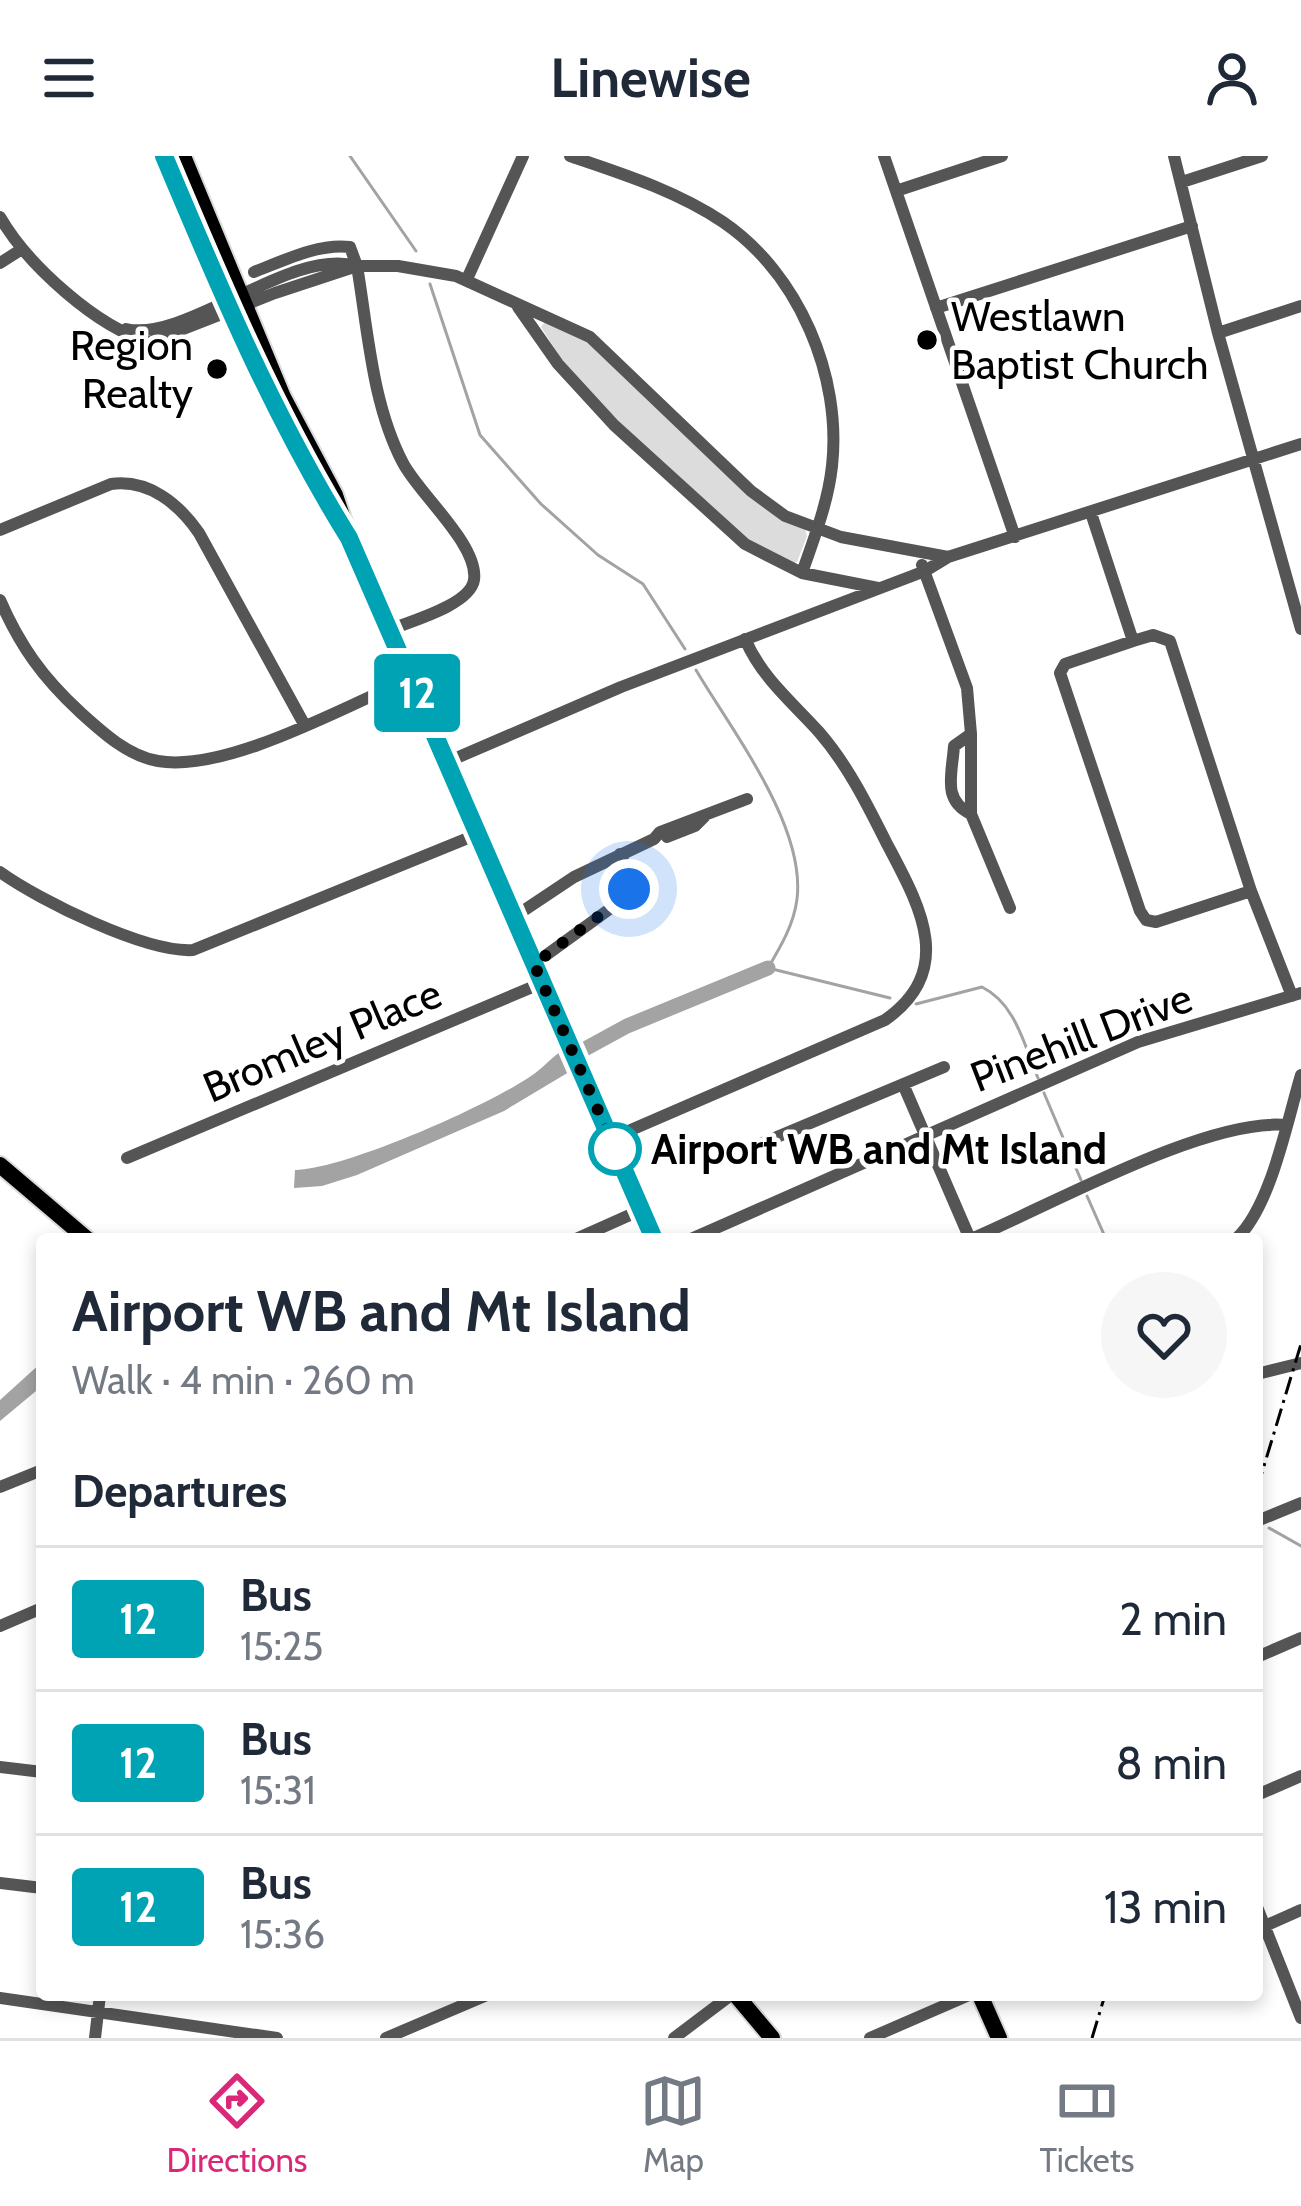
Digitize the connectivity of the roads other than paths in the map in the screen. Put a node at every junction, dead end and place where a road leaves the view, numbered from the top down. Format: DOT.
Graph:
graph roads {
  1 [pos="164,156"];
  2 [pos="183,156"];
  3 [pos="523,156"];
  4 [pos="570,156"];
  5 [pos="884,156"];
  6 [pos="1174,156"];
  7 [pos="1262,156"];
  8 [pos="996,157"];
  9 [pos="1182,182"];
  10 [pos="896,191"];
  11 [pos="0,217"];
  12 [pos="1192,226"];
  13 [pos="22,249"];
  14 [pos="0,263"];
  15 [pos="357,266"];
  16 [pos="254,272"];
  17 [pos="467,279"];
  18 [pos="508,298"];
  19 [pos="235,303"];
  20 [pos="1301,305"];
  21 [pos="936,308"];
  22 [pos="1218,333"];
  23 [pos="1301,444"];
  24 [pos="1255,459"];
  25 [pos="1091,513"];
  26 [pos="0,530"];
  27 [pos="817,530"];
  28 [pos="1016,537"];
  29 [pos="917,553"];
  30 [pos="948,557"];
  31 [pos="926,572"];
  32 [pos="802,573"];
  33 [pos="880,588"];
  34 [pos="0,600"];
  35 [pos="1301,629"];
  36 [pos="389,630"];
  37 [pos="745,639"];
  38 [pos="1133,640"];
  39 [pos="411,678"];
  40 [pos="304,724"];
  41 [pos="971,734"];
  42 [pos="447,762"];
  43 [pos="747,799"];
  44 [pos="971,814"];
  45 [pos="478,835"];
  46 [pos="620,854"];
  47 [pos="0,872"];
  48 [pos="1251,891"];
  49 [pos="1010,908"];
  50 [pos="514,916"];
  51 [pos="534,964"];
  52 [pos="542,983"];
  53 [pos="1296,994"];
  54 [pos="944,1067"];
  55 [pos="1301,1076"];
  56 [pos="903,1084"];
  57 [pos="1286,1125"];
  58 [pos="926,1136"];
  59 [pos="610,1139"];
  60 [pos="753,1147"];
  61 [pos="127,1158"];
  62 [pos="0,1165"];
  63 [pos="641,1210"];
  64 [pos="80,1233"];
  65 [pos="589,1233"];
  66 [pos="651,1233"];
  67 [pos="705,1233"];
  68 [pos="968,1233"];
  69 [pos="985,1233"];
  70 [pos="1243,1233"];
  71 [pos="1301,1363"];
  72 [pos="1263,1372"];
  73 [pos="36,1472"];
  74 [pos="0,1487"];
  75 [pos="1301,1503"];
  76 [pos="1263,1519"];
  77 [pos="36,1611"];
  78 [pos="0,1626"];
  79 [pos="1301,1638"];
  80 [pos="1263,1654"];
  81 [pos="0,1767"];
  82 [pos="36,1771"];
  83 [pos="1301,1776"];
  84 [pos="1263,1792"];
  85 [pos="0,1882"];
  86 [pos="36,1887"];
  87 [pos="1301,1910"];
  88 [pos="1263,1927"];
  89 [pos="1263,1932"];
  90 [pos="0,1998"];
  91 [pos="99,2001"];
  92 [pos="474,2001"];
  93 [pos="725,2001"];
  94 [pos="738,2001"];
  95 [pos="955,2001"];
  96 [pos="983,2001"];
  97 [pos="98,2012"];
  98 [pos="1301,2018"];
  99 [pos="95,2038"];
  100 [pos="277,2038"];
  101 [pos="386,2038"];
  102 [pos="674,2038"];
  103 [pos="772,2038"];
  104 [pos="870,2038"];
  105 [pos="999,2038"];
  1 -- 19 [label="main road"];
  2 -- 19 [label="main road"];
  3 -- 17 [label="street"];
  4 -- 27 [label="street"];
  5 -- 10 [label="street"];
  6 -- 9 [label="street"];
  7 -- 9 [label="street"];
  8 -- 10 [label="street"];
  9 -- 12 [label="street"];
  10 -- 21 [label="street"];
  11 -- 13 [label="street"];
  12 -- 21 [label="street"];
  12 -- 22 [label="street"];
  13 -- 14 [label="street"];
  13 -- 19 [label="street"];
  15 -- 16 [label="street"];
  15 -- 17 [label="street"];
  15 -- 19 [label="street"];
  15 -- 36 [label="street"];
  17 -- 18 [label="street"];
  18 -- 27 [label="street"];
  18 -- 32 [label="street"];
  19 -- 36 [label="main road"];
  20 -- 22 [label="street"];
  21 -- 28 [label="street"];
  22 -- 24 [label="street"];
  23 -- 24 [label="street"];
  24 -- 25 [label="street"];
  24 -- 35 [label="street"];
  25 -- 28 [label="street"];
  25 -- 38 [label="street"];
  26 -- 40 [label="street"];
  27 -- 29 [label="street"];
  27 -- 32 [label="street"];
  28 -- 30 [label="street"];
  29 -- 30 [label="street"];
  29 -- 31 [label="street"];
  30 -- 31 [label="street"];
  31 -- 33 [label="street"];
  31 -- 41 [label="street"];
  32 -- 33 [label="street"];
  33 -- 37 [label="street"];
  34 -- 40 [label="street"];
  36 -- 39 [label="main road"];
  37 -- 42 [label="street"];
  37 -- 59 [label="street"];
  38 -- 48 [label="street"];
  38 -- 48 [label="street"];
  39 -- 40 [label="street"];
  39 -- 42 [label="main road"];
  41 -- 44 [label="street"];
  41 -- 44 [label="street"];
  42 -- 45 [label="main road"];
  43 -- 46 [label="street"];
  44 -- 49 [label="street"];
  45 -- 47 [label="street"];
  45 -- 50 [label="main road"];
  46 -- 50 [label="street"];
  46 -- 51 [label="street"];
  48 -- 53 [label="street"];
  50 -- 51 [label="main road"];
  51 -- 52 [label="main road"];
  52 -- 59 [label="main road"];
  52 -- 61 [label="street, Bromley Place"];
  53 -- 58 [label="street, Pinehill Drive"];
  54 -- 56 [label="street"];
  55 -- 57 [label="street"];
  56 -- 58 [label="street"];
  56 -- 60 [label="street"];
  57 -- 69 [label="street"];
  57 -- 70 [label="street"];
  58 -- 67 [label="street, Pinehill Drive"];
  58 -- 68 [label="street"];
  59 -- 63 [label="main road"];
  62 -- 64 [label="main road"];
  63 -- 65 [label="street"];
  63 -- 66 [label="main road"];
  71 -- 72 [label="street"];
  73 -- 74 [label="street"];
  75 -- 76 [label="street"];
  77 -- 78 [label="street"];
  79 -- 80 [label="street"];
  81 -- 82 [label="street"];
  83 -- 84 [label="street"];
  85 -- 86 [label="street"];
  87 -- 88 [label="street"];
  89 -- 98 [label="street"];
  90 -- 97 [label="street"];
  91 -- 97 [label="street"];
  92 -- 101 [label="street"];
  93 -- 102 [label="street"];
  94 -- 103 [label="main road"];
  95 -- 104 [label="street"];
  96 -- 105 [label="main road"];
  97 -- 99 [label="street"];
  97 -- 100 [label="street"];
}
